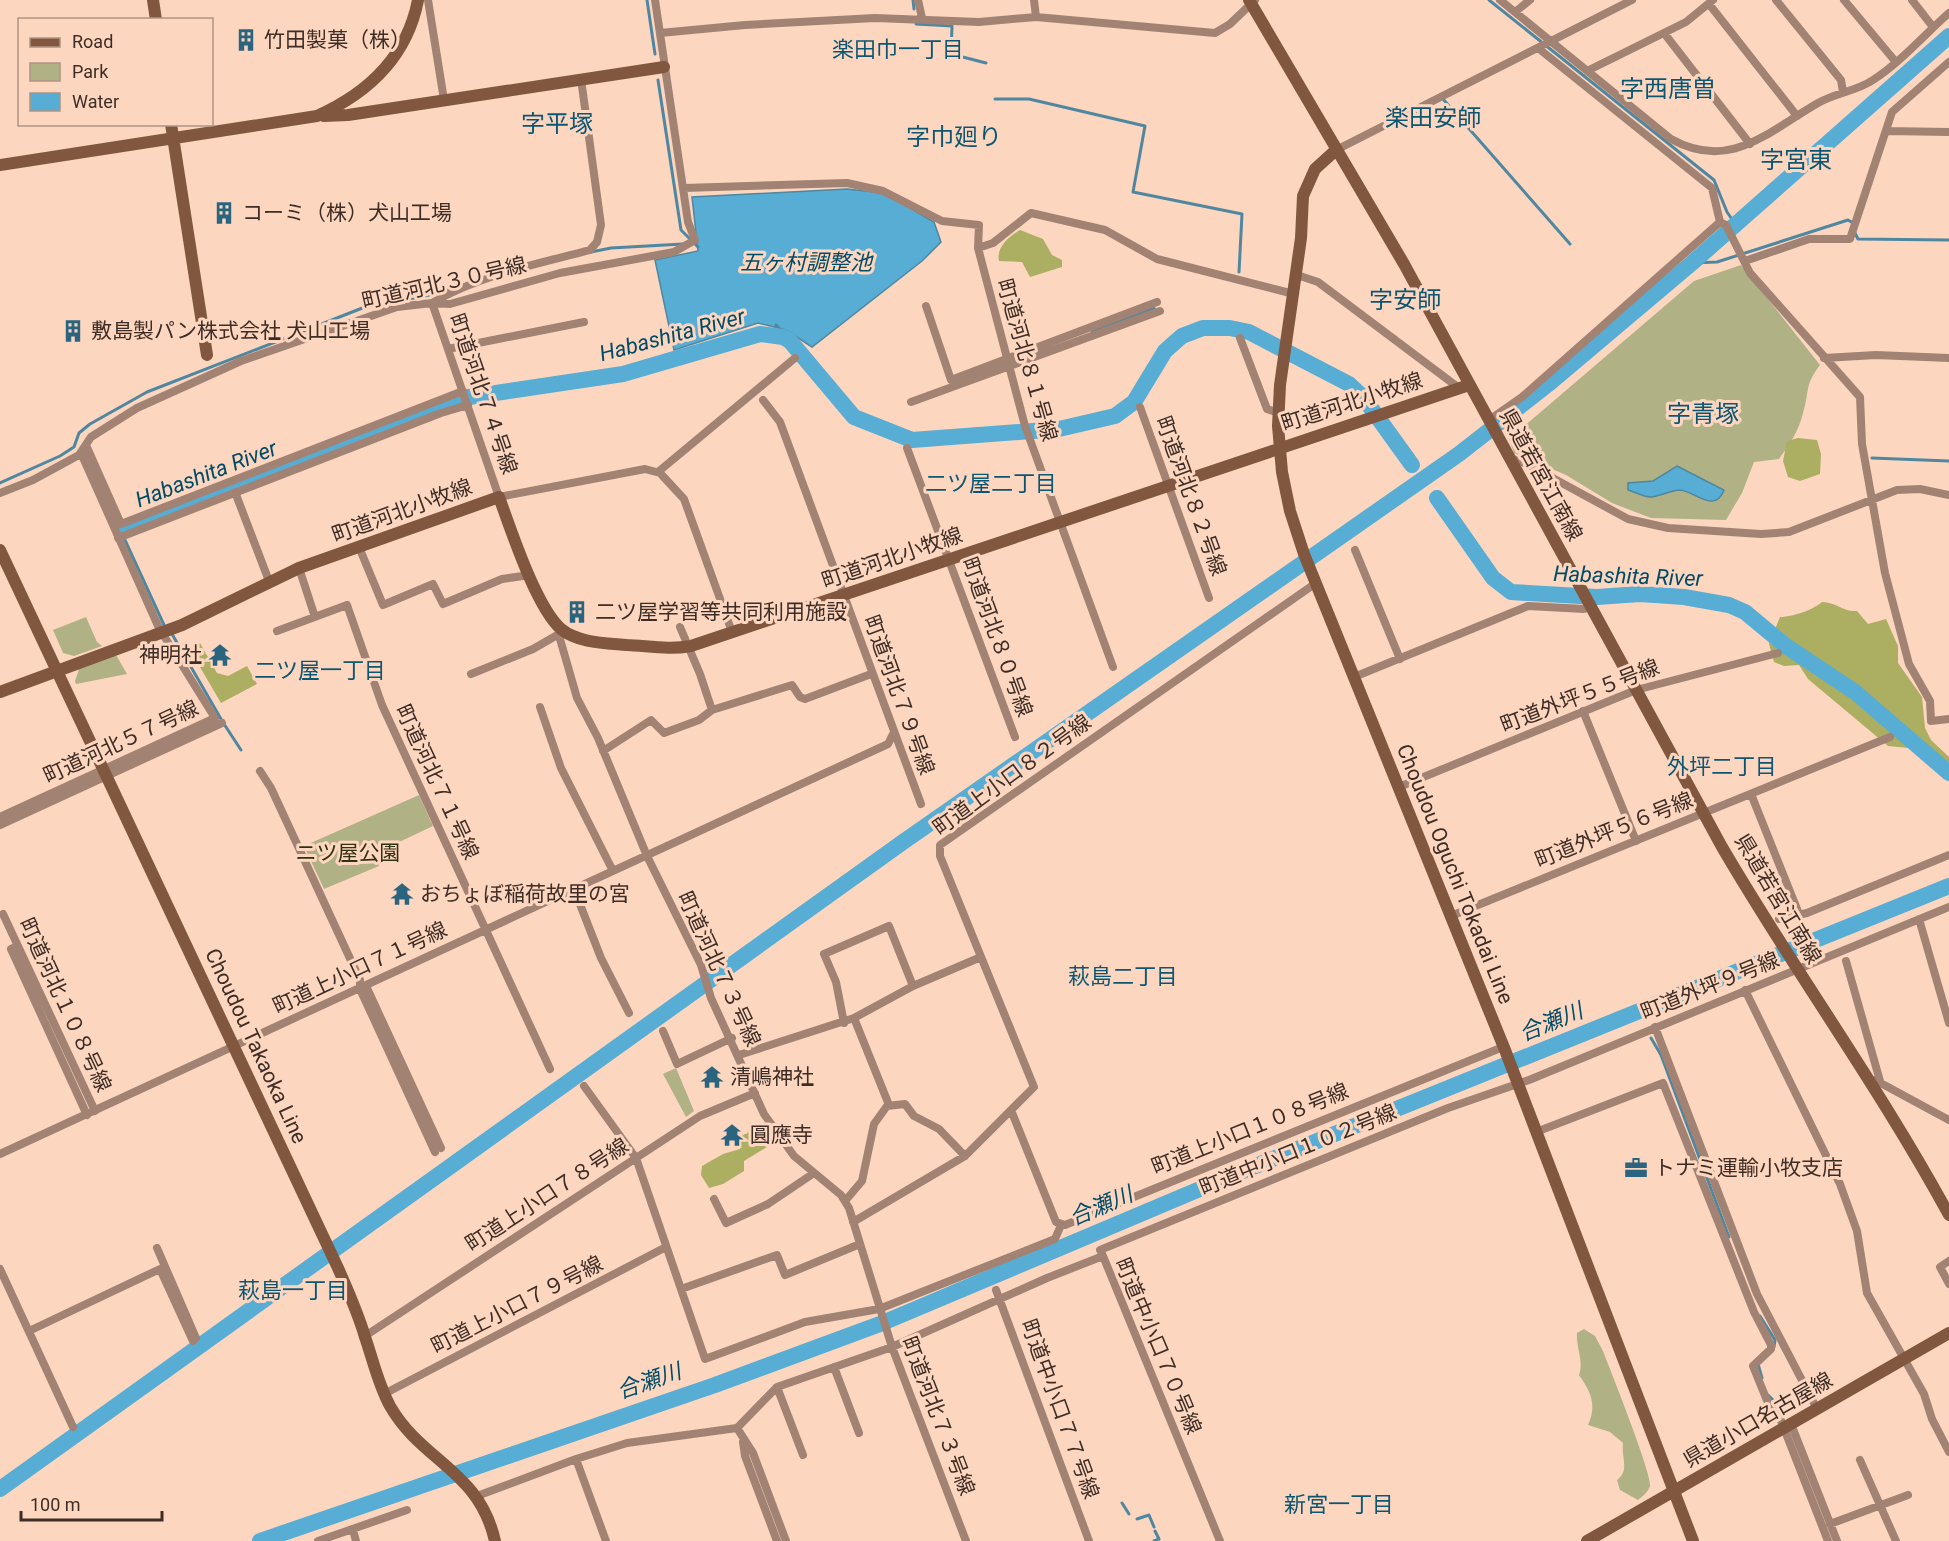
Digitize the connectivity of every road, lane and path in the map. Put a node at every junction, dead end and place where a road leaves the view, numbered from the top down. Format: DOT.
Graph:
graph roads {
  1 [pos="153,0"];
  2 [pos="418,0"];
  3 [pos="428,0"];
  4 [pos="655,0"];
  5 [pos="918,0"];
  6 [pos="1034,0"];
  7 [pos="1500,0"];
  8 [pos="1530,0"];
  9 [pos="1632,0"];
  10 [pos="1776,0"];
  11 [pos="1844,0"];
  12 [pos="1912,0"];
  13 [pos="1251,1"];
  14 [pos="1711,2"];
  15 [pos="1515,12"];
  16 [pos="1949,13"];
  17 [pos="1036,17"];
  18 [pos="156,18"];
  19 [pos="922,18"];
  20 [pos="1933,27"];
  21 [pos="660,33"];
  22 [pos="1664,33"];
  23 [pos="1550,42"];
  24 [pos="1538,48"];
  25 [pos="1895,61"];
  26 [pos="1949,62"];
  27 [pos="664,67"];
  28 [pos="1587,72"];
  29 [pos="581,79"];
  30 [pos="1843,92"];
  31 [pos="444,100"];
  32 [pos="317,116"];
  33 [pos="1797,116"];
  34 [pos="171,126"];
  35 [pos="1887,131"];
  36 [pos="1949,132"];
  37 [pos="174,140"];
  38 [pos="1750,144"];
  39 [pos="1336,150"];
  40 [pos="0,165"];
  41 [pos="684,188"];
  42 [pos="1723,224"];
  43 [pos="978,248"];
  44 [pos="1745,261"];
  45 [pos="1297,275"];
  46 [pos="1294,294"];
  47 [pos="432,303"];
  48 [pos="1159,307"];
  49 [pos="584,322"];
  50 [pos="1240,338"];
  51 [pos="448,349"];
  52 [pos="207,355"];
  53 [pos="795,358"];
  54 [pos="1824,358"];
  55 [pos="1949,358"];
  56 [pos="1008,363"];
  57 [pos="949,387"];
  58 [pos="1464,387"];
  59 [pos="463,392"];
  60 [pos="763,400"];
  61 [pos="911,402"];
  62 [pos="467,404"];
  63 [pos="1140,407"];
  64 [pos="1279,413"];
  65 [pos="1489,420"];
  66 [pos="1279,447"];
  67 [pos="907,448"];
  68 [pos="83,449"];
  69 [pos="1509,458"];
  70 [pos="661,475"];
  71 [pos="1168,485"];
  72 [pos="235,492"];
  73 [pos="0,493"];
  74 [pos="1949,495"];
  75 [pos="499,497"];
  76 [pos="1874,501"];
  77 [pos="1059,522"];
  78 [pos="122,536"];
  79 [pos="358,547"];
  80 [pos="0,550"];
  81 [pos="1355,550"];
  82 [pos="948,559"];
  83 [pos="299,568"];
  84 [pos="530,575"];
  85 [pos="1313,577"];
  86 [pos="269,581"];
  87 [pos="843,595"];
  88 [pos="1209,598"];
  89 [pos="1590,606"];
  90 [pos="315,617"];
  91 [pos="680,627"];
  92 [pos="277,631"];
  93 [pos="560,631"];
  94 [pos="163,632"];
  95 [pos="732,632"];
  96 [pos="688,647"];
  97 [pos="1779,653"];
  98 [pos="1400,658"];
  99 [pos="1113,667"];
  100 [pos="58,671"];
  101 [pos="471,674"];
  102 [pos="871,674"];
  103 [pos="1354,677"];
  104 [pos="1636,690"];
  105 [pos="0,692"];
  106 [pos="540,708"];
  107 [pos="712,710"];
  108 [pos="1586,710"];
  109 [pos="1949,719"];
  110 [pos="222,723"];
  111 [pos="893,734"];
  112 [pos="1015,737"];
  113 [pos="1890,737"];
  114 [pos="603,751"];
  115 [pos="260,771"];
  116 [pos="106,772"];
  117 [pos="1399,787"];
  118 [pos="1750,794"];
  119 [pos="921,804"];
  120 [pos="1704,813"];
  121 [pos="0,817"];
  122 [pos="0,825"];
  123 [pos="1639,839"];
  124 [pos="1949,855"];
  125 [pos="646,856"];
  126 [pos="613,872"];
  127 [pos="574,889"];
  128 [pos="1949,907"];
  129 [pos="3,914"];
  130 [pos="1799,914"];
  131 [pos="1451,916"];
  132 [pos="1779,919"];
  133 [pos="1919,919"];
  134 [pos="485,930"];
  135 [pos="981,957"];
  136 [pos="1846,961"];
  137 [pos="1797,968"];
  138 [pos="913,986"];
  139 [pos="363,987"];
  140 [pos="1745,990"];
  141 [pos="629,1013"];
  142 [pos="854,1018"];
  143 [pos="844,1023"];
  144 [pos="1949,1023"];
  145 [pos="1655,1027"];
  146 [pos="663,1031"];
  147 [pos="732,1038"];
  148 [pos="234,1047"];
  149 [pos="1504,1048"];
  150 [pos="739,1055"];
  151 [pos="550,1069"];
  152 [pos="1876,1081"];
  153 [pos="1517,1082"];
  154 [pos="584,1086"];
  155 [pos="755,1094"];
  156 [pos="889,1106"];
  157 [pos="1011,1110"];
  158 [pos="91,1113"];
  159 [pos="1949,1120"];
  160 [pos="1536,1132"];
  161 [pos="438,1150"];
  162 [pos="0,1155"];
  163 [pos="965,1156"];
  164 [pos="636,1158"];
  165 [pos="814,1173"];
  166 [pos="714,1199"];
  167 [pos="845,1201"];
  168 [pos="1949,1215"];
  169 [pos="853,1222"];
  170 [pos="1061,1225"];
  171 [pos="860,1244"];
  172 [pos="666,1247"];
  173 [pos="158,1248"];
  174 [pos="1103,1256"];
  175 [pos="1949,1261"];
  176 [pos="0,1269"];
  177 [pos="1949,1284"];
  178 [pos="681,1289"];
  179 [pos="996,1290"];
  180 [pos="1000,1300"];
  181 [pos="880,1311"];
  182 [pos="29,1331"];
  183 [pos="1949,1333"];
  184 [pos="365,1336"];
  185 [pos="892,1347"];
  186 [pos="1904,1359"];
  187 [pos="834,1367"];
  188 [pos="777,1387"];
  189 [pos="384,1394"];
  190 [pos="1817,1409"];
  191 [pos="1788,1426"];
  192 [pos="74,1427"];
  193 [pos="737,1428"];
  194 [pos="859,1433"];
  195 [pos="742,1437"];
  196 [pos="1949,1452"];
  197 [pos="803,1455"];
  198 [pos="576,1459"];
  199 [pos="1860,1460"];
  200 [pos="1674,1491"];
  201 [pos="1908,1495"];
  202 [pos="477,1496"];
  203 [pos="1880,1505"];
  204 [pos="407,1510"];
  205 [pos="1830,1524"];
  206 [pos="352,1530"];
  207 [pos="318,1541"];
  208 [pos="356,1541"];
  209 [pos="495,1541"];
  210 [pos="606,1541"];
  211 [pos="777,1541"];
  212 [pos="786,1541"];
  213 [pos="966,1541"];
  214 [pos="1089,1541"];
  215 [pos="1220,1541"];
  216 [pos="1587,1541"];
  217 [pos="1693,1541"];
  218 [pos="1828,1541"];
  219 [pos="1837,1541"];
  220 [pos="1896,1541"];
  1 -- 18 [label="street"];
  2 -- 32 [label="street"];
  3 -- 31 [label="street"];
  4 -- 21 [label="street"];
  5 -- 19 [label="street"];
  6 -- 17 [label="street"];
  7 -- 15 [label="street"];
  8 -- 15 [label="street"];
  9 -- 23 [label="street"];
  10 -- 30 [label="street"];
  11 -- 25 [label="street"];
  12 -- 20 [label="street"];
  13 -- 17 [label="street"];
  13 -- 39 [label="street, 県道若宮江南線"];
  14 -- 22 [label="street"];
  14 -- 33 [label="street"];
  15 -- 23 [label="street"];
  16 -- 20 [label="street"];
  17 -- 19 [label="street"];
  19 -- 21 [label="street"];
  20 -- 25 [label="street"];
  21 -- 27 [label="street"];
  22 -- 28 [label="street"];
  22 -- 38 [label="street"];
  23 -- 24 [label="street"];
  23 -- 28 [label="street"];
  24 -- 39 [label="street"];
  24 -- 42 [label="street"];
  25 -- 30 [label="street"];
  26 -- 35 [label="street"];
  27 -- 29 [label="street"];
  27 -- 41 [label="street"];
  28 -- 38 [label="street"];
  29 -- 31 [label="street"];
  29 -- 47 [label="street"];
  30 -- 33 [label="street"];
  31 -- 32 [label="street"];
  32 -- 37 [label="street"];
  33 -- 38 [label="street"];
  34 -- 37 [label="street"];
  35 -- 36 [label="street"];
  35 -- 44 [label="street"];
  37 -- 40 [label="street"];
  37 -- 52 [label="street"];
  39 -- 45 [label="street, Choudou Oguchi Tokadai Line"];
  39 -- 58 [label="street, 県道若宮江南線"];
  41 -- 43 [label="street, 町道河北８１号線"];
  41 -- 47 [label="street, 町道河北３０号線"];
  42 -- 44 [label="street"];
  42 -- 65 [label="street"];
  43 -- 46 [label="street"];
  43 -- 56 [label="street, 町道河北８１号線"];
  44 -- 54 [label="street"];
  45 -- 46 [label="street, Choudou Oguchi Tokadai Line"];
  45 -- 58 [label="street"];
  46 -- 64 [label="street, Choudou Oguchi Tokadai Line"];
  47 -- 51 [label="street, 町道河北７４号線"];
  47 -- 68 [label="street, 町道河北３０号線"];
  48 -- 56 [label="street"];
  49 -- 51 [label="street"];
  50 -- 64 [label="street"];
  51 -- 59 [label="street, 町道河北７４号線"];
  53 -- 70 [label="street"];
  54 -- 55 [label="street"];
  54 -- 76 [label="street"];
  56 -- 57 [label="street"];
  56 -- 57 [label="street"];
  56 -- 77 [label="street, 町道河北８１号線"];
  57 -- 61 [label="street"];
  58 -- 65 [label="street, 県道若宮江南線"];
  58 -- 66 [label="street, 町道河北小牧線"];
  59 -- 62 [label="street, 町道河北７４号線"];
  59 -- 68 [label="street"];
  60 -- 87 [label="street, 町道河北７９号線"];
  62 -- 72 [label="street"];
  62 -- 75 [label="street, 町道河北７４号線"];
  63 -- 71 [label="street, 町道河北８２号線"];
  64 -- 66 [label="street, Choudou Oguchi Tokadai Line"];
  65 -- 69 [label="street, 県道若宮江南線"];
  66 -- 71 [label="street, 町道河北小牧線"];
  66 -- 85 [label="street, Choudou Oguchi Tokadai Line"];
  67 -- 82 [label="street, 町道河北８０号線"];
  68 -- 73 [label="street, 町道河北３０号線"];
  68 -- 78 [label="street, 町道河北５７号線"];
  69 -- 76 [label="street"];
  69 -- 89 [label="street, 県道若宮江南線"];
  70 -- 75 [label="street"];
  70 -- 95 [label="street"];
  71 -- 77 [label="street, 町道河北小牧線"];
  71 -- 88 [label="street, 町道河北８２号線"];
  72 -- 78 [label="street"];
  72 -- 86 [label="street"];
  74 -- 76 [label="street"];
  75 -- 79 [label="street, 町道河北小牧線"];
  75 -- 84 [label="street, 町道河北小牧線"];
  76 -- 109 [label="street"];
  77 -- 82 [label="street, 町道河北小牧線"];
  77 -- 99 [label="street, 町道河北８１号線"];
  78 -- 94 [label="street, 町道河北５７号線"];
  79 -- 83 [label="street, 町道河北小牧線"];
  79 -- 84 [label="street"];
  80 -- 100 [label="street, Choudou Takaoka Line"];
  81 -- 98 [label="street"];
  82 -- 87 [label="street, 町道河北小牧線"];
  82 -- 112 [label="street, 町道河北８０号線"];
  83 -- 86 [label="street, 町道河北小牧線"];
  83 -- 90 [label="street"];
  84 -- 93 [label="street, 町道河北小牧線"];
  85 -- 103 [label="street, Choudou Oguchi Tokadai Line"];
  85 -- 135 [label="street, 町道上小口８２号線"];
  86 -- 94 [label="street, 町道河北小牧線"];
  87 -- 95 [label="street, 町道河北小牧線"];
  87 -- 102 [label="street, 町道河北７９号線"];
  89 -- 98 [label="street"];
  89 -- 104 [label="street, 県道若宮江南線"];
  90 -- 92 [label="street, 町道河北７１号線"];
  90 -- 134 [label="street, 町道河北７１号線"];
  91 -- 96 [label="street"];
  93 -- 96 [label="street, 町道河北小牧線"];
  93 -- 101 [label="street"];
  93 -- 114 [label="street, 町道河北７３号線"];
  94 -- 100 [label="street, 町道河北小牧線"];
  94 -- 116 [label="street, 町道河北５７号線"];
  95 -- 96 [label="street, 町道河北小牧線"];
  96 -- 107 [label="street"];
  97 -- 104 [label="street, 町道外坪５５号線"];
  98 -- 103 [label="street"];
  100 -- 105 [label="street, 町道河北小牧線"];
  100 -- 116 [label="street, Choudou Takaoka Line"];
  102 -- 107 [label="street"];
  102 -- 111 [label="street, 町道河北７９号線"];
  103 -- 117 [label="street, Choudou Oguchi Tokadai Line"];
  104 -- 108 [label="street, 町道外坪５５号線"];
  104 -- 120 [label="street, 県道若宮江南線"];
  106 -- 126 [label="street"];
  107 -- 114 [label="street"];
  108 -- 117 [label="street, 町道外坪５５号線"];
  108 -- 123 [label="street"];
  110 -- 116 [label="street"];
  111 -- 119 [label="street, 町道河北７９号線"];
  111 -- 125 [label="street, 町道上小口７１号線"];
  113 -- 118 [label="street, 町道外坪５６号線"];
  114 -- 125 [label="street, 町道河北７３号線"];
  115 -- 139 [label="street"];
  116 -- 121 [label="street, 町道河北５７号線"];
  116 -- 122 [label="street"];
  116 -- 148 [label="street, Choudou Takaoka Line"];
  117 -- 131 [label="street, Choudou Oguchi Tokadai Line"];
  118 -- 120 [label="street, 町道外坪５６号線"];
  118 -- 130 [label="street"];
  120 -- 123 [label="street, 町道外坪５６号線"];
  120 -- 137 [label="street, 県道若宮江南線"];
  123 -- 131 [label="street, 町道外坪５６号線"];
  124 -- 130 [label="street"];
  125 -- 126 [label="street, 町道上小口７１号線"];
  125 -- 147 [label="street, 町道河北７３号線"];
  126 -- 127 [label="street, 町道上小口７１号線"];
  127 -- 134 [label="street, 町道上小口７１号線"];
  127 -- 141 [label="street"];
  128 -- 133 [label="street, 町道外坪９号線"];
  129 -- 158 [label="street, 町道河北１０８号線"];
  130 -- 132 [label="street"];
  131 -- 149 [label="street, Choudou Oguchi Tokadai Line"];
  133 -- 137 [label="street, 町道外坪９号線"];
  133 -- 144 [label="street"];
  134 -- 139 [label="street, 町道上小口７１号線"];
  134 -- 151 [label="street, 町道河北７１号線"];
  135 -- 138 [label="street"];
  135 -- 157 [label="street, 町道上小口８２号線"];
  136 -- 152 [label="street"];
  137 -- 140 [label="street, 町道外坪９号線"];
  137 -- 152 [label="street, 県道若宮江南線"];
  138 -- 142 [label="street"];
  138 -- 143 [label="street"];
  139 -- 148 [label="street, 町道上小口７１号線"];
  139 -- 161 [label="street"];
  140 -- 145 [label="street, 町道外坪９号線"];
  140 -- 186 [label="street"];
  142 -- 143 [label="street"];
  142 -- 156 [label="street"];
  143 -- 150 [label="street"];
  145 -- 153 [label="street, 町道外坪９号線"];
  145 -- 190 [label="street"];
  146 -- 147 [label="street"];
  147 -- 150 [label="street, 町道河北７３号線"];
  148 -- 158 [label="street, 町道上小口７１号線"];
  148 -- 184 [label="street, Choudou Takaoka Line"];
  149 -- 153 [label="street, Choudou Oguchi Tokadai Line"];
  149 -- 170 [label="street, 町道上小口１０８号線"];
  150 -- 155 [label="street, 町道河北７３号線"];
  152 -- 159 [label="street"];
  152 -- 168 [label="street, 県道若宮江南線"];
  153 -- 160 [label="street, Choudou Oguchi Tokadai Line"];
  153 -- 174 [label="street, 町道中小口１０２号線"];
  154 -- 164 [label="street"];
  155 -- 164 [label="street, 町道上小口７８号線"];
  155 -- 165 [label="street, 町道河北７３号線"];
  156 -- 163 [label="street"];
  156 -- 167 [label="street"];
  157 -- 163 [label="street"];
  157 -- 170 [label="street"];
  158 -- 162 [label="street, 町道上小口７１号線"];
  160 -- 191 [label="street"];
  160 -- 200 [label="street, Choudou Oguchi Tokadai Line"];
  163 -- 169 [label="street"];
  164 -- 172 [label="street"];
  164 -- 184 [label="street, 町道上小口７８号線"];
  165 -- 166 [label="street"];
  165 -- 167 [label="street, 町道河北７３号線"];
  167 -- 169 [label="street, 町道河北７３号線"];
  169 -- 171 [label="street, 町道河北７３号線"];
  170 -- 181 [label="street"];
  171 -- 178 [label="street"];
  171 -- 181 [label="street, 町道河北７３号線"];
  172 -- 178 [label="street"];
  172 -- 189 [label="street, 町道上小口７９号線"];
  173 -- 182 [label="street"];
  174 -- 180 [label="street, 町道中小口７０号線"];
  174 -- 215 [label="street, 町道中小口７０号線"];
  175 -- 177 [label="street"];
  176 -- 182 [label="street"];
  178 -- 181 [label="street"];
  179 -- 180 [label="street, 町道中小口７７号線"];
  180 -- 185 [label="street, 町道中小口７０号線"];
  180 -- 214 [label="street, 町道中小口７７号線"];
  181 -- 185 [label="street, 町道河北７３号線"];
  182 -- 192 [label="street"];
  183 -- 186 [label="street, 県道小口名古屋線"];
  184 -- 189 [label="street, Choudou Takaoka Line"];
  185 -- 187 [label="street, 町道中小口７０号線"];
  185 -- 213 [label="street, 町道河北７３号線"];
  186 -- 190 [label="street, 県道小口名古屋線"];
  186 -- 196 [label="street"];
  187 -- 188 [label="street, 町道中小口７０号線"];
  187 -- 194 [label="street"];
  188 -- 193 [label="street, 町道中小口７０号線"];
  188 -- 197 [label="street"];
  189 -- 202 [label="street, Choudou Takaoka Line"];
  190 -- 191 [label="street, 県道小口名古屋線"];
  191 -- 200 [label="street, 県道小口名古屋線"];
  191 -- 205 [label="street"];
  191 -- 218 [label="street"];
  193 -- 195 [label="street"];
  193 -- 198 [label="street"];
  195 -- 211 [label="street"];
  195 -- 212 [label="street"];
  198 -- 202 [label="street"];
  198 -- 210 [label="street"];
  199 -- 203 [label="street"];
  200 -- 216 [label="street, 県道小口名古屋線"];
  200 -- 217 [label="street, Choudou Oguchi Tokadai Line"];
  201 -- 203 [label="street"];
  202 -- 209 [label="street, Choudou Takaoka Line"];
  203 -- 205 [label="street"];
  203 -- 220 [label="street"];
  204 -- 206 [label="street"];
  205 -- 219 [label="street"];
  206 -- 207 [label="street"];
  206 -- 208 [label="street"];
}
